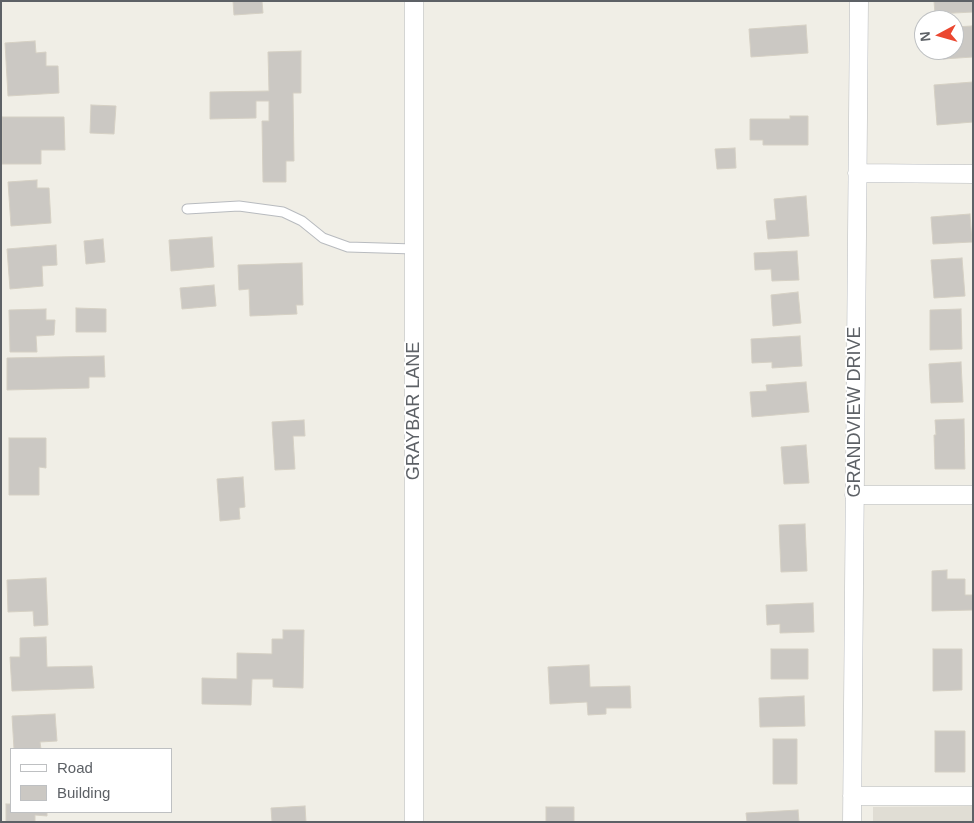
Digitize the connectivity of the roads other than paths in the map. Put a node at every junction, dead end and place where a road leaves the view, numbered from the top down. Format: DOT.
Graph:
graph roads {
  1 [pos="414,1"];
  2 [pos="859,1"];
  3 [pos="857,173"];
  4 [pos="973,174"];
  5 [pos="187,210"];
  6 [pos="414,249"];
  7 [pos="854,495"];
  8 [pos="973,495"];
  9 [pos="852,796"];
  10 [pos="973,796"];
  11 [pos="414,822"];
  12 [pos="852,822"];
  1 -- 6 [label="street, GRAYBAR LANE"];
  2 -- 3 [label="street, GRANDVIEW DRIVE"];
  3 -- 4 [label="street"];
  3 -- 7 [label="street, GRANDVIEW DRIVE"];
  5 -- 6 [label="lane"];
  6 -- 11 [label="street, GRAYBAR LANE"];
  7 -- 8 [label="street"];
  7 -- 9 [label="street, GRANDVIEW DRIVE"];
  9 -- 10 [label="street"];
  9 -- 12 [label="street, GRANDVIEW DRIVE"];
}
